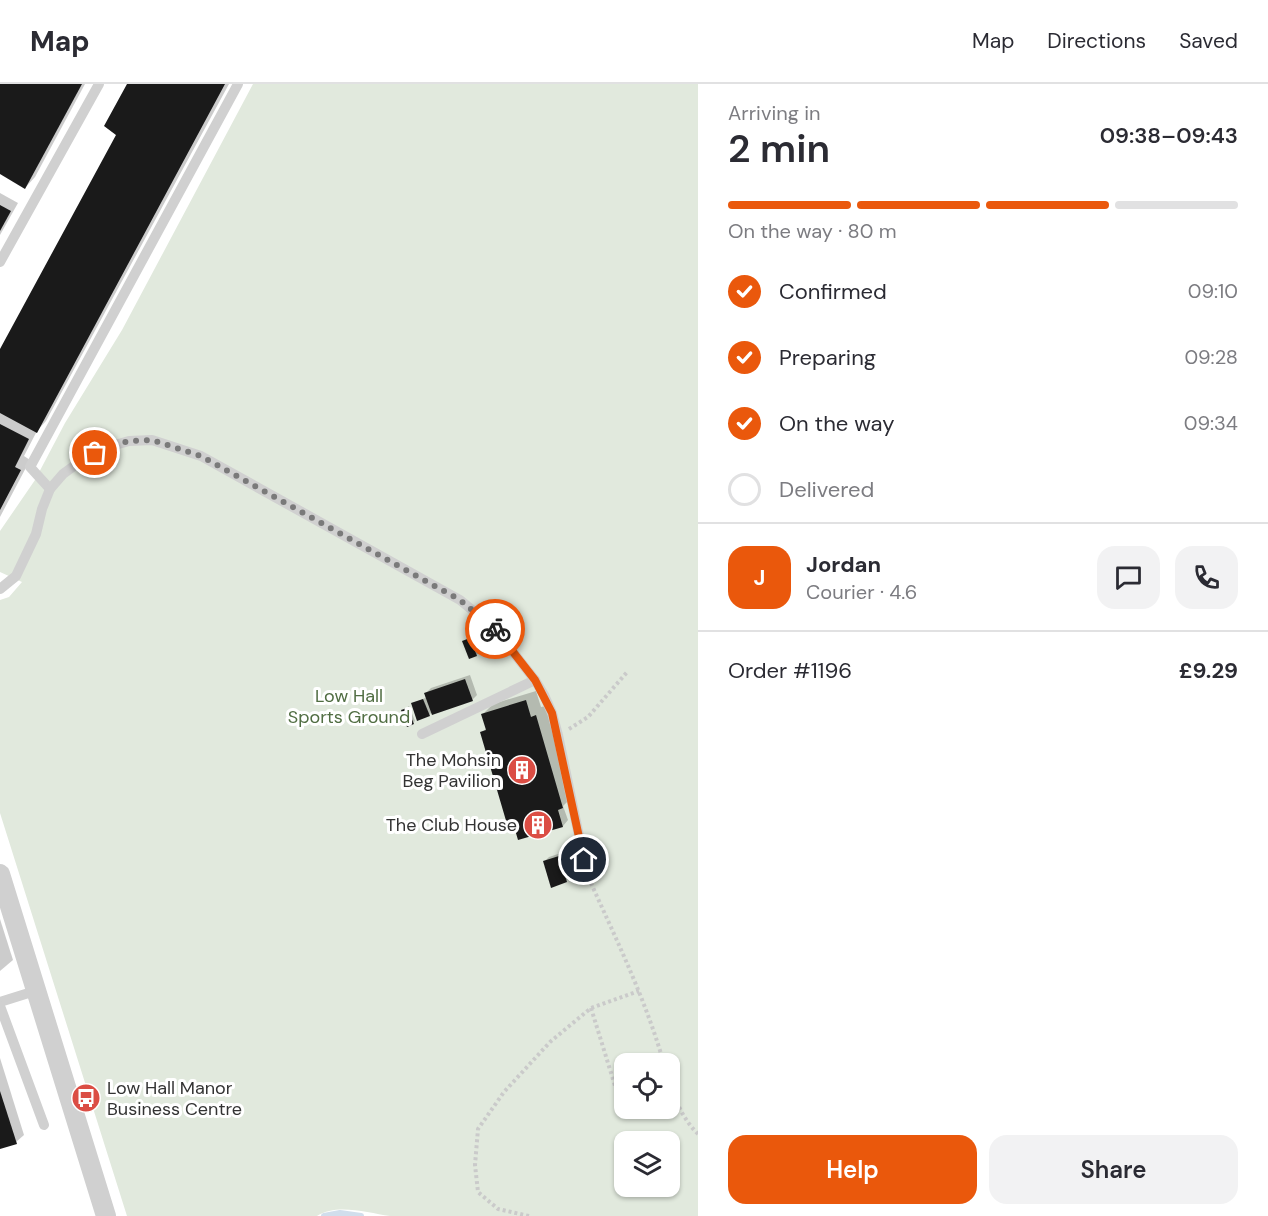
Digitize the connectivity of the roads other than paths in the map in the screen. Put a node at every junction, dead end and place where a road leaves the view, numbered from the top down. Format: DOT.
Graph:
graph roads {
  1 [pos="99,84"];
  2 [pos="238,84"];
  3 [pos="0,262"];
  4 [pos="50,489"];
  5 [pos="0,589"];
  6 [pos="535,680"];
  7 [pos="422,734"];
  8 [pos="584,860"];
  9 [pos="0,874"];
  10 [pos="35,991"];
  11 [pos="0,1004"];
  12 [pos="44,1125"];
  13 [pos="106,1216"];
  1 -- 3 [label="lane"];
  2 -- 4 [label="lane"];
  4 -- 5 [label="lane"];
  4 -- 6 [label="lane"];
  6 -- 7 [label="lane"];
  6 -- 8 [label="lane"];
  9 -- 10 [label="street"];
  10 -- 11 [label="lane"];
  10 -- 13 [label="street"];
  11 -- 12 [label="lane"];
}
